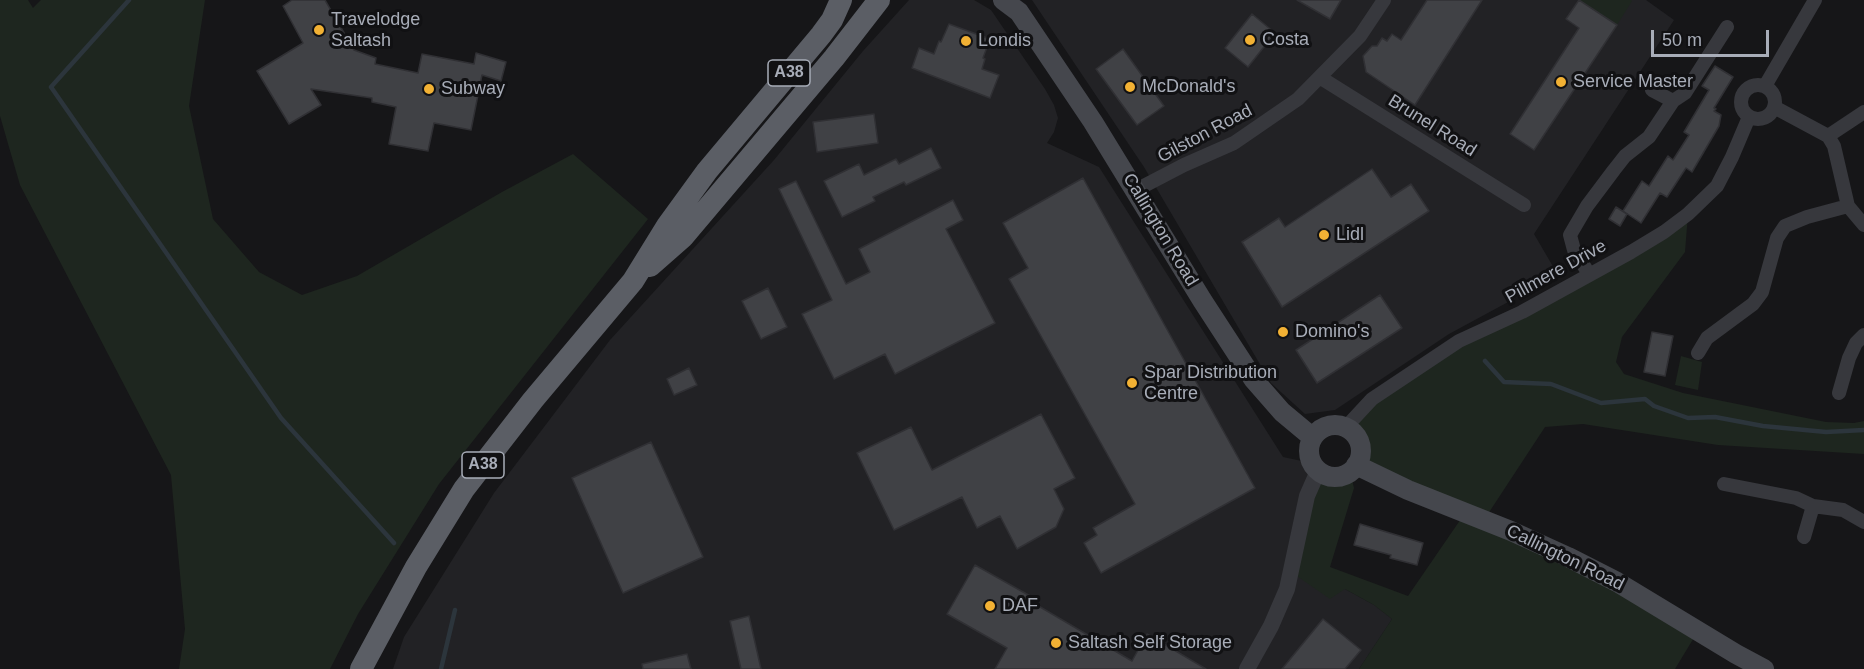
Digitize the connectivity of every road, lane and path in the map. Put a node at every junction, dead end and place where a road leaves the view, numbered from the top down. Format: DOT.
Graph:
graph roads {
  1 [pos="840,0"];
  2 [pos="879,0"];
  3 [pos="1384,0"];
  4 [pos="1815,0"];
  5 [pos="1012,4"];
  6 [pos="1727,27"];
  7 [pos="1320,78"];
  8 [pos="1765,86"];
  9 [pos="1652,90"];
  10 [pos="1673,101"];
  11 [pos="1774,107"];
  12 [pos="1864,112"];
  13 [pos="1749,117"];
  14 [pos="1828,136"];
  15 [pos="1136,190"];
  16 [pos="1524,205"];
  17 [pos="1848,206"];
  18 [pos="1864,225"];
  19 [pos="1589,274"];
  20 [pos="633,281"];
  21 [pos="1864,336"];
  22 [pos="1698,353"];
  23 [pos="1839,393"];
  24 [pos="1346,427"];
  25 [pos="1312,436"];
  26 [pos="1356,465"];
  27 [pos="1318,471"];
  28 [pos="1724,484"];
  29 [pos="1814,506"];
  30 [pos="1864,522"];
  31 [pos="1804,537"];
  32 [pos="361,669"];
  33 [pos="1246,669"];
  34 [pos="1764,669"];
  1 -- 20 [label="highway, A38"];
  2 -- 20 [label="highway, A38"];
  3 -- 7 [label="street, Gilston Road"];
  4 -- 8 [label="street"];
  5 -- 15 [label="main road, Callington Road"];
  6 -- 10 [label="street"];
  7 -- 15 [label="street, Gilston Road"];
  7 -- 16 [label="street, Brunel Road"];
  8 -- 11 [label="street"];
  8 -- 13 [label="street"];
  9 -- 10 [label="street"];
  10 -- 19 [label="street"];
  11 -- 13 [label="street"];
  11 -- 14 [label="street"];
  12 -- 14 [label="street"];
  13 -- 19 [label="street, Pillmere Drive"];
  14 -- 17 [label="street"];
  15 -- 25 [label="main road, Callington Road"];
  17 -- 18 [label="street"];
  17 -- 22 [label="street"];
  19 -- 24 [label="street, Pillmere Drive"];
  20 -- 32 [label="highway, A38"];
  21 -- 23 [label="street"];
  24 -- 25 [label="main road"];
  24 -- 26 [label="main road"];
  25 -- 27 [label="main road"];
  26 -- 27 [label="main road"];
  26 -- 34 [label="main road, Callington Road"];
  27 -- 33 [label="street"];
  28 -- 29 [label="street"];
  29 -- 30 [label="street"];
  29 -- 31 [label="street"];
}
